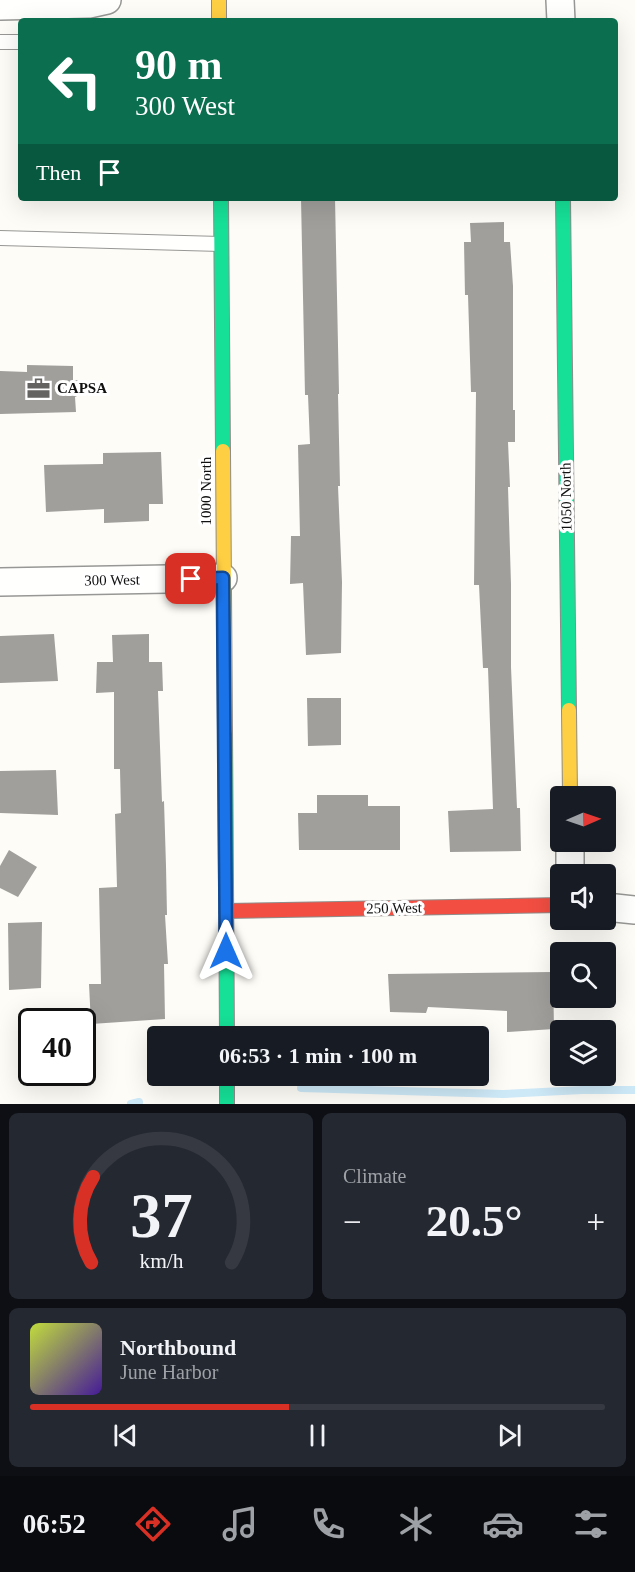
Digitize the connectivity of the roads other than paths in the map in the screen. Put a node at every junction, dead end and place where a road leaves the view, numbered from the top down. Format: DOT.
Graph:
graph roads {
  1 [pos="107,0"];
  2 [pos="219,0"];
  3 [pos="560,0"];
  4 [pos="0,6"];
  5 [pos="219,18"];
  6 [pos="561,18"];
  7 [pos="0,42"];
  8 [pos="18,42"];
  9 [pos="221,201"];
  10 [pos="563,201"];
  11 [pos="0,238"];
  12 [pos="221,244"];
  13 [pos="223,578"];
  14 [pos="0,582"];
  15 [pos="570,786"];
  16 [pos="550,905"];
  17 [pos="616,908"];
  18 [pos="635,910"];
  19 [pos="226,911"];
  20 [pos="227,1026"];
  21 [pos="227,1086"];
  22 [pos="228,1104"];
  1 -- 4 [label="street"];
  2 -- 5 [label="street"];
  3 -- 6 [label="street"];
  7 -- 8 [label="lane"];
  9 -- 12 [label="street, 1000 North"];
  10 -- 15 [label="street, 1050 North"];
  11 -- 12 [label="lane"];
  12 -- 13 [label="street, 1000 North"];
  13 -- 14 [label="street, 300 West"];
  13 -- 19 [label="street, 1000 North"];
  16 -- 19 [label="street, 250 West"];
  17 -- 18 [label="street"];
  19 -- 20 [label="street, 1000 North"];
  21 -- 22 [label="street"];
}
